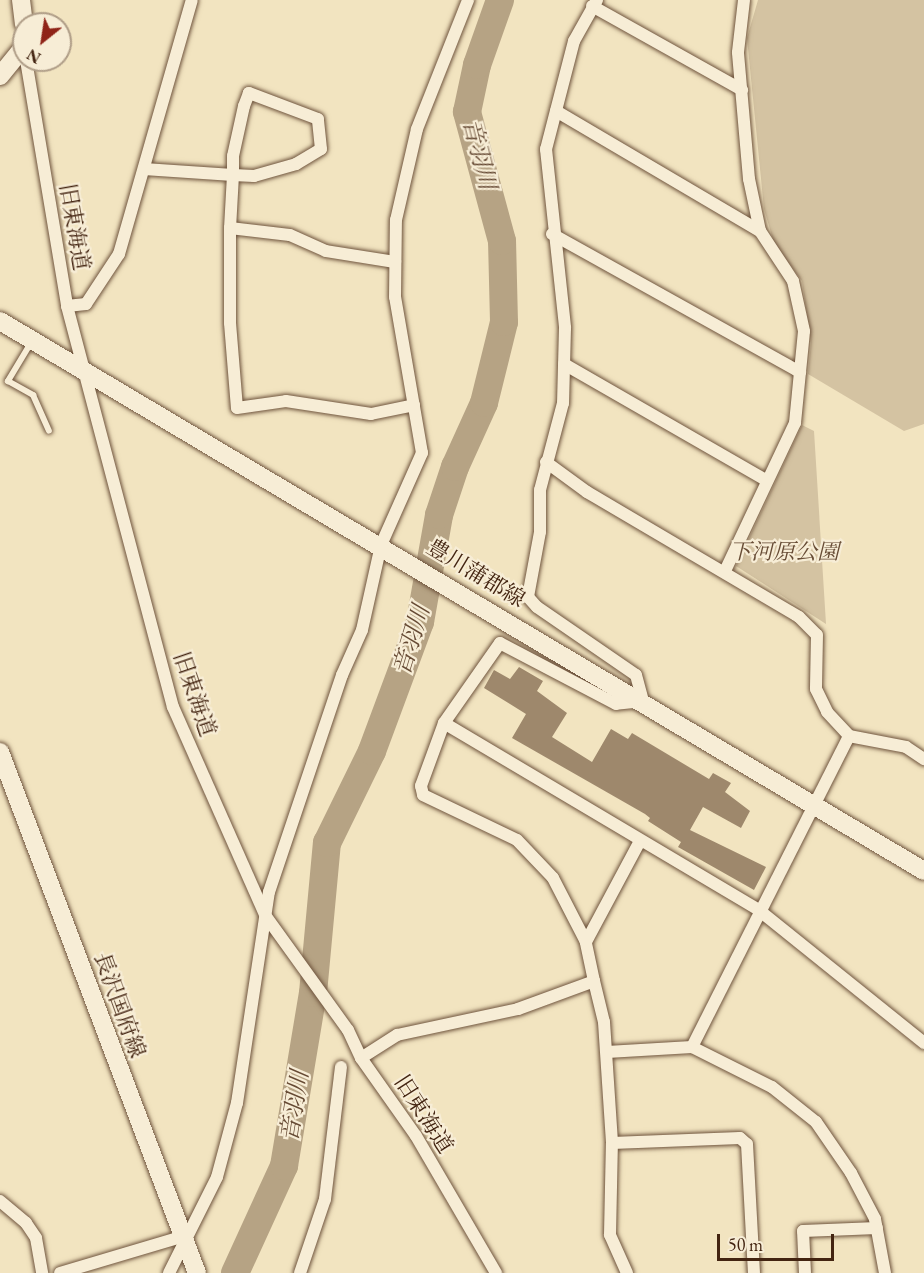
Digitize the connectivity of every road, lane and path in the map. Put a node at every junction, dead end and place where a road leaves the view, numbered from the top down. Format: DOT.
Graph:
graph roads {
  1 [pos="192,0"];
  2 [pos="468,0"];
  3 [pos="744,0"];
  4 [pos="594,3"];
  5 [pos="12,61"];
  6 [pos="29,72"];
  7 [pos="0,76"];
  8 [pos="742,90"];
  9 [pos="556,111"];
  10 [pos="144,169"];
  11 [pos="233,175"];
  12 [pos="230,228"];
  13 [pos="760,231"];
  14 [pos="552,234"];
  15 [pos="395,261"];
  16 [pos="67,306"];
  17 [pos="0,321"];
  18 [pos="32,341"];
  19 [pos="564,364"];
  20 [pos="83,371"];
  21 [pos="800,372"];
  22 [pos="414,405"];
  23 [pos="49,431"];
  24 [pos="546,462"];
  25 [pos="766,480"];
  26 [pos="385,548"];
  27 [pos="725,571"];
  28 [pos="644,701"];
  29 [pos="444,723"];
  30 [pos="849,736"];
  31 [pos="0,752"];
  32 [pos="924,759"];
  33 [pos="814,804"];
  34 [pos="640,841"];
  35 [pos="924,871"];
  36 [pos="760,911"];
  37 [pos="265,915"];
  38 [pos="586,942"];
  39 [pos="594,981"];
  40 [pos="924,1043"];
  41 [pos="692,1047"];
  42 [pos="607,1052"];
  43 [pos="362,1058"];
  44 [pos="341,1067"];
  45 [pos="612,1143"];
  46 [pos="0,1201"];
  47 [pos="877,1228"];
  48 [pos="187,1244"];
  49 [pos="42,1273"];
  50 [pos="60,1273"];
  51 [pos="169,1273"];
  52 [pos="197,1273"];
  53 [pos="300,1273"];
  54 [pos="496,1273"];
  55 [pos="627,1273"];
  56 [pos="754,1273"];
  57 [pos="805,1273"];
  58 [pos="885,1273"];
  1 -- 10 [label="street"];
  2 -- 15 [label="street"];
  3 -- 8 [label="street"];
  4 -- 8 [label="street"];
  4 -- 9 [label="street"];
  5 -- 7 [label="main road"];
  6 -- 16 [label="street, 旧東海道"];
  8 -- 13 [label="street"];
  9 -- 13 [label="street"];
  9 -- 14 [label="street"];
  10 -- 11 [label="street"];
  10 -- 16 [label="street"];
  11 -- 11 [label="street"];
  11 -- 12 [label="street"];
  12 -- 15 [label="street"];
  12 -- 22 [label="street"];
  13 -- 21 [label="street"];
  14 -- 19 [label="street"];
  14 -- 21 [label="street"];
  15 -- 22 [label="street"];
  16 -- 20 [label="street, 旧東海道"];
  17 -- 18 [label="main road, 豊川蒲郡線"];
  18 -- 20 [label="main road, 豊川蒲郡線"];
  18 -- 23 [label="lane"];
  19 -- 24 [label="street"];
  19 -- 25 [label="street"];
  20 -- 26 [label="main road, 豊川蒲郡線"];
  20 -- 37 [label="street, 旧東海道"];
  21 -- 25 [label="street"];
  22 -- 26 [label="street"];
  24 -- 27 [label="street"];
  24 -- 28 [label="street"];
  25 -- 27 [label="street"];
  26 -- 28 [label="main road, 豊川蒲郡線"];
  26 -- 37 [label="street"];
  27 -- 30 [label="street"];
  28 -- 29 [label="street"];
  28 -- 33 [label="main road, 豊川蒲郡線"];
  29 -- 34 [label="street"];
  29 -- 38 [label="street"];
  30 -- 32 [label="street"];
  30 -- 33 [label="street"];
  31 -- 48 [label="main road, 長沢国府線"];
  33 -- 35 [label="main road, 豊川蒲郡線"];
  33 -- 36 [label="street"];
  34 -- 36 [label="street"];
  34 -- 38 [label="street"];
  36 -- 40 [label="street"];
  36 -- 41 [label="street"];
  37 -- 43 [label="street, 旧東海道"];
  37 -- 48 [label="street"];
  38 -- 39 [label="street"];
  39 -- 42 [label="street"];
  39 -- 43 [label="street"];
  41 -- 42 [label="street"];
  41 -- 47 [label="street"];
  42 -- 45 [label="street"];
  43 -- 54 [label="street, 旧東海道"];
  44 -- 53 [label="street"];
  45 -- 55 [label="street"];
  45 -- 56 [label="street"];
  46 -- 49 [label="street"];
  47 -- 57 [label="street"];
  47 -- 58 [label="street"];
  48 -- 50 [label="street"];
  48 -- 51 [label="street"];
  48 -- 52 [label="main road, 長沢国府線"];
}
